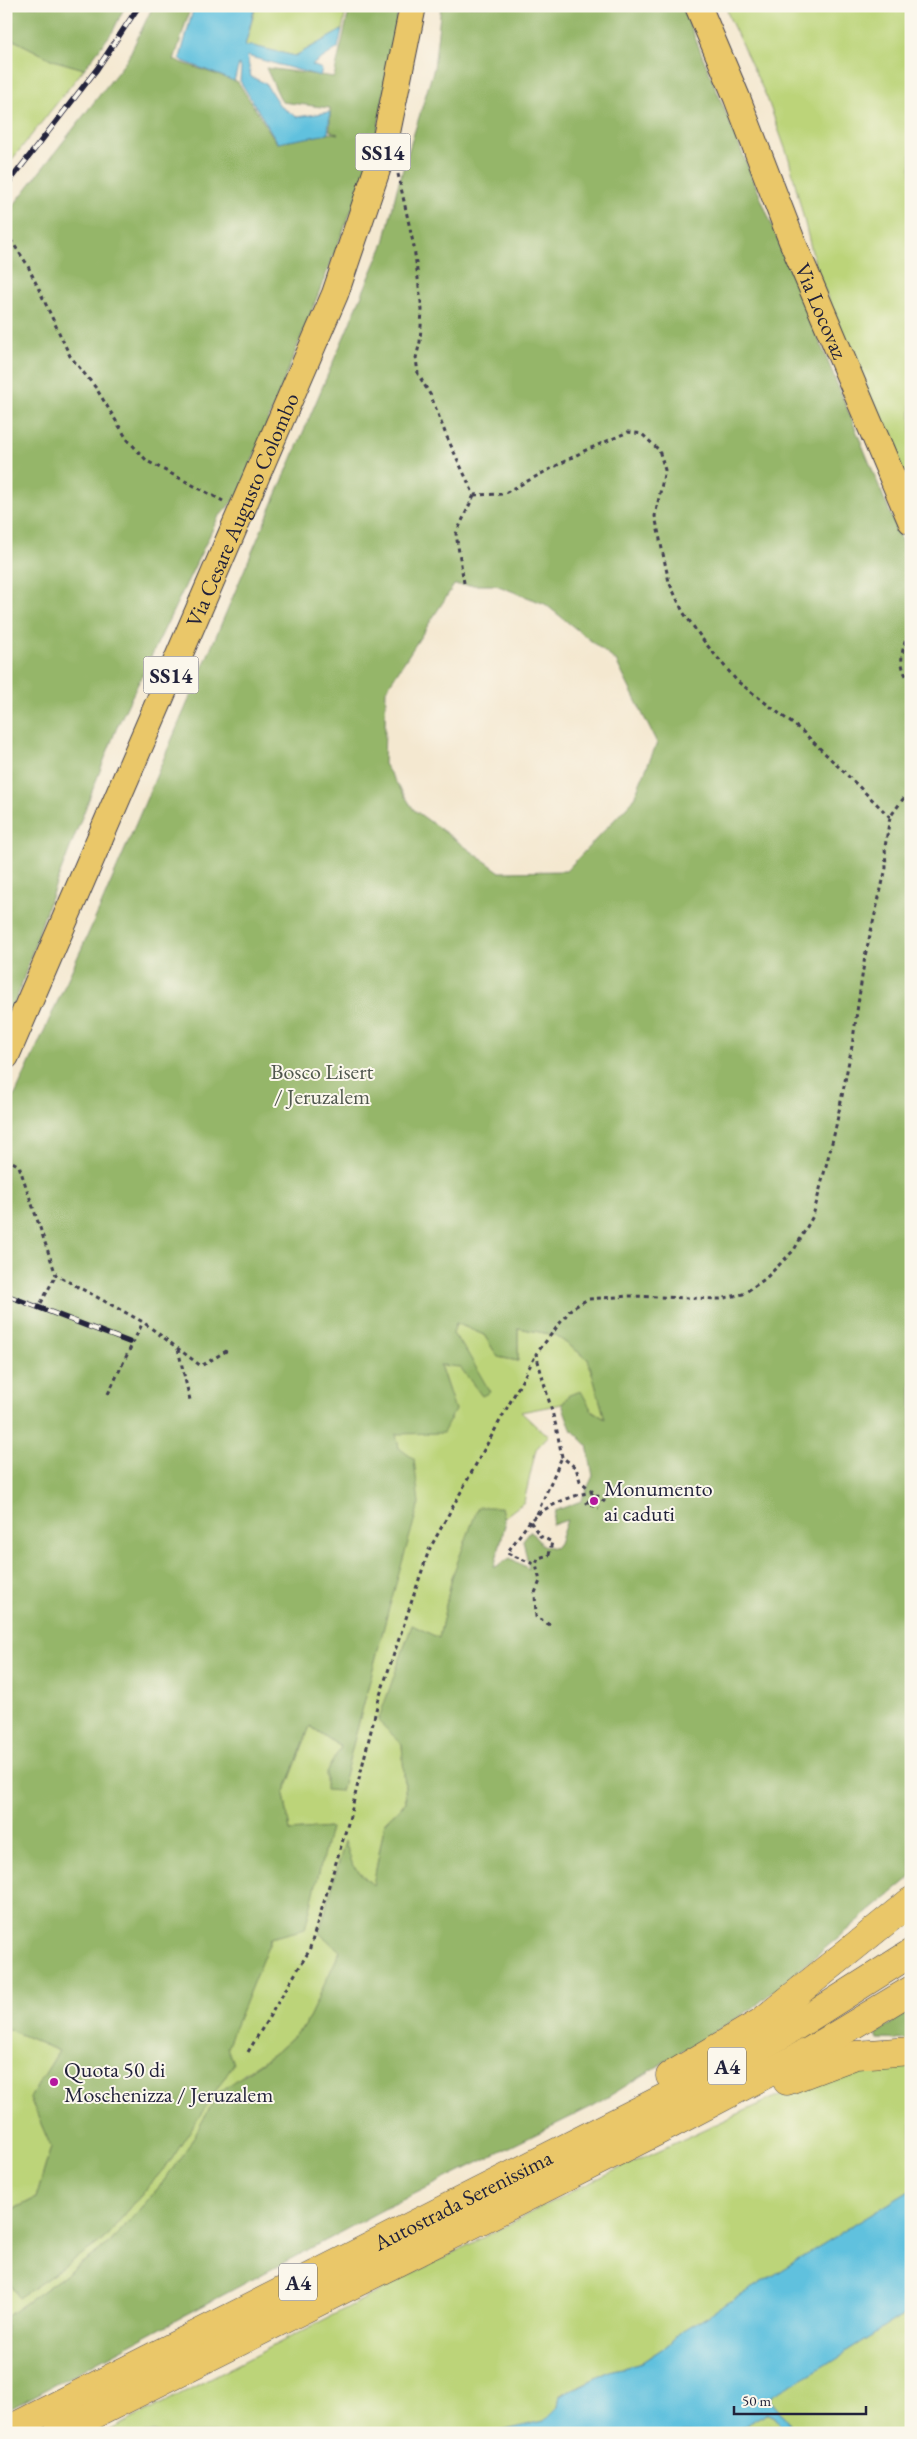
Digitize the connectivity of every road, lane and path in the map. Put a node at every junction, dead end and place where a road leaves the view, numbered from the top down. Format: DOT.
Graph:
graph roads {
  1 [pos="413,6"];
  2 [pos="698,6"];
  3 [pos="709,6"];
  4 [pos="737,98"];
  5 [pos="384,144"];
  6 [pos="6,232"];
  7 [pos="474,495"];
  8 [pos="242,510"];
  9 [pos="911,521"];
  10 [pos="911,548"];
  11 [pos="911,579"];
  12 [pos="464,583"];
  13 [pos="911,626"];
  14 [pos="911,683"];
  15 [pos="911,788"];
  16 [pos="890,817"];
  17 [pos="6,1056"];
  18 [pos="6,1158"];
  19 [pos="56,1275"];
  20 [pos="40,1303"];
  21 [pos="143,1322"];
  22 [pos="178,1349"];
  23 [pos="228,1350"];
  24 [pos="536,1354"];
  25 [pos="108,1394"];
  26 [pos="190,1400"];
  27 [pos="562,1457"];
  28 [pos="593,1493"];
  29 [pos="605,1502"];
  30 [pos="599,1508"];
  31 [pos="537,1514"];
  32 [pos="530,1521"];
  33 [pos="536,1565"];
  34 [pos="550,1625"];
  35 [pos="911,1900"];
  36 [pos="911,1953"];
  37 [pos="911,1990"];
  38 [pos="911,2051"];
  39 [pos="248,2052"];
  40 [pos="662,2129"];
  41 [pos="535,2163"];
  42 [pos="6,2431"];
  43 [pos="58,2433"];
  1 -- 5 [label="main road, Via Cesare Augusto Colombo / SS14"];
  2 -- 4 [label="main road, Via Locovaz"];
  3 -- 4 [label="main road, Via Locovaz"];
  4 -- 9 [label="main road, Via Locovaz"];
  5 -- 7 [label="path"];
  5 -- 8 [label="main road, Via Cesare Augusto Colombo / SS14"];
  6 -- 8 [label="path"];
  7 -- 12 [label="path"];
  7 -- 16 [label="path"];
  8 -- 17 [label="main road, Via Cesare Augusto Colombo / SS14"];
  10 -- 11 [label="path"];
  13 -- 14 [label="path"];
  15 -- 16 [label="path"];
  16 -- 24 [label="path"];
  18 -- 19 [label="path"];
  19 -- 20 [label="path"];
  19 -- 21 [label="path"];
  21 -- 22 [label="path"];
  21 -- 25 [label="path"];
  22 -- 23 [label="path"];
  22 -- 26 [label="path"];
  24 -- 27 [label="path"];
  24 -- 39 [label="path"];
  27 -- 28 [label="path"];
  27 -- 31 [label="path"];
  28 -- 29 [label="path"];
  28 -- 30 [label="path"];
  28 -- 31 [label="path"];
  31 -- 32 [label="path"];
  32 -- 33 [label="path"];
  32 -- 33 [label="path"];
  33 -- 34 [label="path"];
  35 -- 41 [label="highway"];
  36 -- 41 [label="highway, Autostrada Serenissima / A4"];
  37 -- 40 [label="highway, Autostrada Serenissima / A4"];
  38 -- 40 [label="highway"];
  40 -- 43 [label="highway, Autostrada Serenissima / A4"];
  41 -- 42 [label="highway, Autostrada Serenissima / A4"];
}
